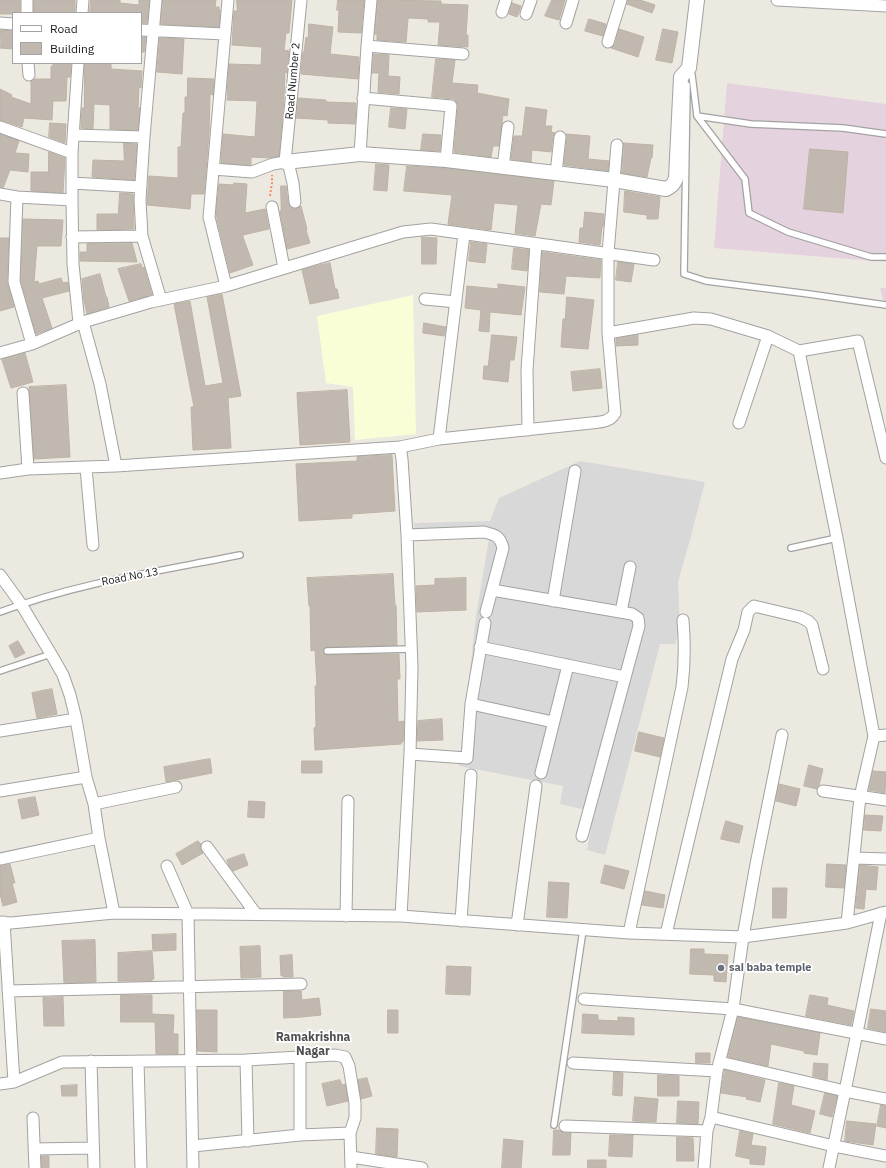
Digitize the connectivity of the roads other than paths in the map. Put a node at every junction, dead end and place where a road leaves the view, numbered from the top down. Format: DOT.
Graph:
graph roads {
  1 [pos="27,0"];
  2 [pos="83,0"];
  3 [pos="156,0"];
  4 [pos="228,0"];
  5 [pos="301,0"];
  6 [pos="371,0"];
  7 [pos="506,0"];
  8 [pos="531,0"];
  9 [pos="573,0"];
  10 [pos="620,0"];
  11 [pos="697,0"];
  12 [pos="777,0"];
  13 [pos="886,6"];
  14 [pos="27,12"];
  15 [pos="82,12"];
  16 [pos="502,12"];
  17 [pos="526,14"];
  18 [pos="0,23"];
  19 [pos="566,23"];
  20 [pos="12,24"];
  21 [pos="142,30"];
  22 [pos="154,30"];
  23 [pos="224,34"];
  24 [pos="608,42"];
  25 [pos="367,46"];
  26 [pos="463,54"];
  27 [pos="28,64"];
  28 [pos="78,64"];
  29 [pos="689,68"];
  30 [pos="29,75"];
  31 [pos="363,98"];
  32 [pos="697,116"];
  33 [pos="0,126"];
  34 [pos="508,127"];
  35 [pos="886,134"];
  36 [pos="73,135"];
  37 [pos="144,137"];
  38 [pos="560,138"];
  39 [pos="617,145"];
  40 [pos="72,153"];
  41 [pos="360,154"];
  42 [pos="446,160"];
  43 [pos="282,163"];
  44 [pos="503,167"];
  45 [pos="213,169"];
  46 [pos="556,173"];
  47 [pos="614,180"];
  48 [pos="72,183"];
  49 [pos="141,187"];
  50 [pos="0,194"];
  51 [pos="17,197"];
  52 [pos="72,200"];
  53 [pos="295,202"];
  54 [pos="272,207"];
  55 [pos="464,234"];
  56 [pos="142,236"];
  57 [pos="72,237"];
  58 [pos="536,244"];
  59 [pos="608,253"];
  60 [pos="886,257"];
  61 [pos="654,260"];
  62 [pos="284,268"];
  63 [pos="226,286"];
  64 [pos="425,299"];
  65 [pos="162,300"];
  66 [pos="456,302"];
  67 [pos="886,305"];
  68 [pos="81,323"];
  69 [pos="608,333"];
  70 [pos="768,336"];
  71 [pos="32,344"];
  72 [pos="799,351"];
  73 [pos="0,353"];
  74 [pos="23,393"];
  75 [pos="739,423"];
  76 [pos="528,430"];
  77 [pos="439,440"];
  78 [pos="400,447"];
  79 [pos="886,458"];
  80 [pos="116,466"];
  81 [pos="86,468"];
  82 [pos="28,470"];
  83 [pos="575,471"];
  84 [pos="0,473"];
  85 [pos="407,535"];
  86 [pos="837,538"];
  87 [pos="93,546"];
  88 [pos="791,548"];
  89 [pos="240,555"];
  90 [pos="630,567"];
  91 [pos="0,575"];
  92 [pos="492,590"];
  93 [pos="553,601"];
  94 [pos="21,604"];
  95 [pos="0,612"];
  96 [pos="621,612"];
  97 [pos="683,620"];
  98 [pos="480,647"];
  99 [pos="411,649"];
  100 [pos="327,652"];
  101 [pos="51,654"];
  102 [pos="568,665"];
  103 [pos="822,669"];
  104 [pos="0,671"];
  105 [pos="625,677"];
  106 [pos="471,704"];
  107 [pos="76,719"];
  108 [pos="553,722"];
  109 [pos="0,730"];
  110 [pos="886,734"];
  111 [pos="782,735"];
  112 [pos="874,736"];
  113 [pos="410,754"];
  114 [pos="541,774"];
  115 [pos="471,775"];
  116 [pos="86,777"];
  117 [pos="536,786"];
  118 [pos="176,787"];
  119 [pos="823,790"];
  120 [pos="0,791"];
  121 [pos="860,797"];
  122 [pos="886,800"];
  123 [pos="348,801"];
  124 [pos="94,804"];
  125 [pos="582,836"];
  126 [pos="99,838"];
  127 [pos="207,848"];
  128 [pos="854,858"];
  129 [pos="0,859"];
  130 [pos="886,859"];
  131 [pos="167,866"];
  132 [pos="114,913"];
  133 [pos="883,913"];
  134 [pos="188,914"];
  135 [pos="256,914"];
  136 [pos="346,916"];
  137 [pos="401,916"];
  138 [pos="461,921"];
  139 [pos="2,922"];
  140 [pos="847,923"];
  141 [pos="517,924"];
  142 [pos="583,930"];
  143 [pos="629,933"];
  144 [pos="666,934"];
  145 [pos="744,938"];
  146 [pos="301,984"];
  147 [pos="190,987"];
  148 [pos="6,988"];
  149 [pos="584,999"];
  150 [pos="733,1009"];
  151 [pos="857,1033"];
  152 [pos="886,1039"];
  153 [pos="300,1057"];
  154 [pos="246,1060"];
  155 [pos="91,1061"];
  156 [pos="138,1061"];
  157 [pos="191,1061"];
  158 [pos="573,1063"];
  159 [pos="718,1066"];
  160 [pos="14,1082"];
  161 [pos="0,1084"];
  162 [pos="845,1091"];
  163 [pos="886,1099"];
  164 [pos="33,1118"];
  165 [pos="711,1118"];
  166 [pos="554,1125"];
  167 [pos="565,1126"];
  168 [pos="707,1131"];
  169 [pos="350,1133"];
  170 [pos="300,1135"];
  171 [pos="248,1141"];
  172 [pos="192,1146"];
  173 [pos="834,1146"];
  174 [pos="93,1148"];
  175 [pos="34,1149"];
  176 [pos="886,1156"];
  177 [pos="351,1163"];
  178 [pos="35,1168"];
  179 [pos="94,1168"];
  180 [pos="141,1168"];
  181 [pos="193,1168"];
  182 [pos="422,1168"];
  183 [pos="704,1168"];
  184 [pos="829,1168"];
  1 -- 14 [label="street"];
  2 -- 15 [label="street"];
  3 -- 22 [label="street"];
  4 -- 23 [label="street"];
  5 -- 43 [label="street, Road Number 2"];
  6 -- 25 [label="street"];
  7 -- 16 [label="street"];
  8 -- 17 [label="street"];
  9 -- 19 [label="street"];
  10 -- 24 [label="street"];
  11 -- 29 [label="street"];
  12 -- 13 [label="street"];
  18 -- 20 [label="street"];
  21 -- 22 [label="street"];
  22 -- 23 [label="street"];
  22 -- 37 [label="street"];
  23 -- 45 [label="street"];
  25 -- 26 [label="street"];
  25 -- 31 [label="street"];
  27 -- 30 [label="street"];
  28 -- 36 [label="street"];
  29 -- 32 [label="lane"];
  29 -- 47 [label="street"];
  29 -- 67 [label="lane"];
  31 -- 41 [label="street"];
  31 -- 42 [label="street"];
  32 -- 35 [label="lane"];
  32 -- 60 [label="lane"];
  33 -- 40 [label="street"];
  34 -- 44 [label="street"];
  36 -- 37 [label="street"];
  36 -- 40 [label="street"];
  37 -- 49 [label="street"];
  38 -- 46 [label="street"];
  39 -- 47 [label="street"];
  40 -- 48 [label="street"];
  41 -- 42 [label="street"];
  41 -- 43 [label="street"];
  42 -- 44 [label="street"];
  43 -- 45 [label="street"];
  43 -- 53 [label="street, Road Number 2"];
  44 -- 46 [label="street"];
  45 -- 63 [label="street"];
  46 -- 47 [label="street"];
  47 -- 59 [label="street"];
  48 -- 49 [label="street"];
  48 -- 52 [label="street"];
  49 -- 56 [label="street"];
  50 -- 51 [label="street"];
  51 -- 52 [label="street"];
  51 -- 71 [label="street"];
  52 -- 57 [label="street"];
  54 -- 62 [label="street"];
  55 -- 58 [label="street"];
  55 -- 62 [label="street"];
  55 -- 66 [label="street"];
  56 -- 57 [label="street"];
  56 -- 65 [label="street"];
  57 -- 68 [label="street"];
  58 -- 59 [label="street"];
  58 -- 76 [label="street"];
  59 -- 61 [label="street"];
  59 -- 69 [label="street"];
  62 -- 63 [label="street"];
  63 -- 65 [label="street"];
  64 -- 66 [label="street"];
  65 -- 68 [label="street"];
  66 -- 77 [label="street"];
  68 -- 71 [label="street"];
  68 -- 80 [label="street"];
  69 -- 70 [label="street"];
  69 -- 76 [label="street"];
  70 -- 72 [label="street"];
  70 -- 75 [label="street"];
  71 -- 73 [label="street"];
  72 -- 79 [label="street"];
  72 -- 86 [label="street"];
  74 -- 82 [label="street"];
  76 -- 77 [label="street"];
  77 -- 78 [label="street"];
  78 -- 80 [label="street"];
  78 -- 85 [label="street"];
  80 -- 81 [label="street"];
  81 -- 82 [label="street"];
  81 -- 87 [label="street"];
  82 -- 84 [label="street"];
  83 -- 93 [label="street"];
  85 -- 92 [label="street"];
  85 -- 99 [label="street"];
  86 -- 88 [label="lane"];
  86 -- 112 [label="street"];
  89 -- 94 [label="lane, Road No 13"];
  90 -- 96 [label="street"];
  91 -- 94 [label="street"];
  92 -- 93 [label="street"];
  92 -- 98 [label="street"];
  93 -- 96 [label="street"];
  94 -- 95 [label="lane, Road No 13"];
  94 -- 101 [label="street"];
  96 -- 105 [label="street"];
  97 -- 143 [label="street"];
  98 -- 102 [label="street"];
  98 -- 106 [label="street"];
  99 -- 100 [label="lane"];
  99 -- 113 [label="street"];
  101 -- 104 [label="lane"];
  101 -- 107 [label="street"];
  102 -- 105 [label="street"];
  102 -- 108 [label="street"];
  103 -- 144 [label="street"];
  105 -- 125 [label="street"];
  106 -- 108 [label="street"];
  106 -- 113 [label="street"];
  107 -- 109 [label="street"];
  107 -- 116 [label="street"];
  108 -- 114 [label="street"];
  110 -- 112 [label="street"];
  111 -- 145 [label="street"];
  112 -- 121 [label="street"];
  113 -- 137 [label="street"];
  115 -- 138 [label="street"];
  116 -- 120 [label="street"];
  116 -- 124 [label="street"];
  117 -- 141 [label="street"];
  118 -- 124 [label="street"];
  119 -- 121 [label="street"];
  121 -- 122 [label="street"];
  121 -- 128 [label="street"];
  123 -- 136 [label="street"];
  124 -- 126 [label="street"];
  126 -- 129 [label="street"];
  126 -- 132 [label="street"];
  127 -- 135 [label="street"];
  128 -- 130 [label="street"];
  128 -- 140 [label="street"];
  131 -- 134 [label="street"];
  132 -- 134 [label="street"];
  132 -- 139 [label="street"];
  133 -- 140 [label="street"];
  133 -- 151 [label="street"];
  134 -- 135 [label="street"];
  134 -- 147 [label="street"];
  135 -- 136 [label="street"];
  136 -- 137 [label="street"];
  137 -- 138 [label="street"];
  138 -- 141 [label="street"];
  139 -- 148 [label="street"];
  140 -- 145 [label="street"];
  141 -- 142 [label="street"];
  142 -- 143 [label="street"];
  142 -- 166 [label="lane"];
  143 -- 144 [label="street"];
  144 -- 145 [label="street"];
  145 -- 150 [label="street"];
  146 -- 147 [label="street"];
  147 -- 148 [label="street"];
  147 -- 157 [label="street"];
  148 -- 160 [label="street"];
  149 -- 150 [label="street"];
  150 -- 151 [label="street"];
  150 -- 159 [label="street"];
  151 -- 152 [label="street"];
  151 -- 162 [label="street"];
  153 -- 154 [label="street"];
  153 -- 169 [label="street"];
  153 -- 170 [label="street"];
  154 -- 157 [label="street"];
  154 -- 171 [label="street"];
  155 -- 156 [label="street"];
  155 -- 160 [label="street"];
  155 -- 174 [label="street"];
  156 -- 157 [label="street"];
  156 -- 180 [label="street"];
  157 -- 172 [label="street"];
  158 -- 159 [label="street"];
  159 -- 162 [label="street"];
  159 -- 165 [label="street"];
  160 -- 161 [label="street"];
  162 -- 163 [label="street"];
  162 -- 173 [label="street"];
  164 -- 175 [label="street"];
  165 -- 168 [label="street"];
  165 -- 173 [label="street"];
  167 -- 168 [label="street"];
  168 -- 183 [label="street"];
  169 -- 170 [label="street"];
  169 -- 177 [label="street"];
  170 -- 171 [label="street"];
  171 -- 172 [label="street"];
  172 -- 181 [label="street"];
  173 -- 176 [label="street"];
  173 -- 184 [label="street"];
  174 -- 175 [label="street"];
  174 -- 179 [label="street"];
  175 -- 178 [label="street"];
  177 -- 182 [label="street"];
}
